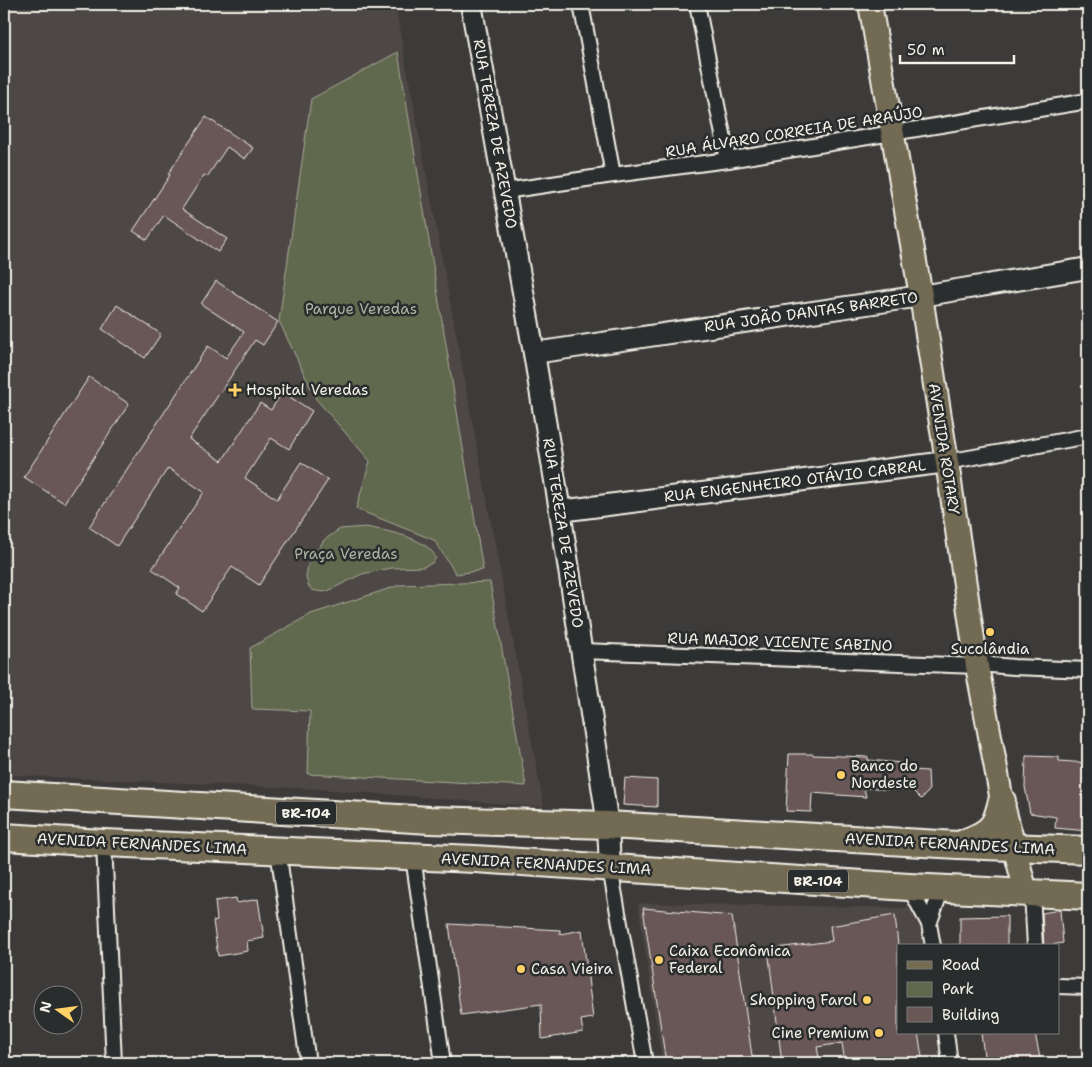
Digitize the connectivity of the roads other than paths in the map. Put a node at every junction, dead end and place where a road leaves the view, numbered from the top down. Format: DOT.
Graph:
graph roads {
  1 [pos="471,4"];
  2 [pos="581,4"];
  3 [pos="697,4"];
  4 [pos="870,4"];
  5 [pos="1088,101"];
  6 [pos="892,134"];
  7 [pos="728,160"];
  8 [pos="613,175"];
  9 [pos="505,191"];
  10 [pos="1088,268"];
  11 [pos="921,296"];
  12 [pos="534,354"];
  13 [pos="1088,436"];
  14 [pos="947,462"];
  15 [pos="560,511"];
  16 [pos="582,651"];
  17 [pos="976,660"];
  18 [pos="1014,667"];
  19 [pos="1088,670"];
  20 [pos="982,694"];
  21 [pos="4,794"];
  22 [pos="1002,801"];
  23 [pos="608,824"];
  24 [pos="4,837"];
  25 [pos="104,843"];
  26 [pos="958,845"];
  27 [pos="1014,848"];
  28 [pos="278,850"];
  29 [pos="1088,850"];
  30 [pos="413,857"];
  31 [pos="610,868"];
  32 [pos="909,887"];
  33 [pos="942,888"];
  34 [pos="1029,892"];
  35 [pos="1088,896"];
  36 [pos="929,924"];
  37 [pos="932,944"];
  38 [pos="1035,944"];
  39 [pos="1060,986"];
  40 [pos="1088,987"];
  41 [pos="946,1034"];
  42 [pos="114,1063"];
  43 [pos="308,1063"];
  44 [pos="443,1063"];
  45 [pos="645,1063"];
  46 [pos="950,1063"];
  1 -- 9 [label="street, RUA TEREZA DE AZEVEDO"];
  2 -- 8 [label="street"];
  3 -- 7 [label="street"];
  4 -- 6 [label="main road, AVENIDA ROTARY"];
  5 -- 6 [label="street, RUA ÁLVARO CORREIA DE ARAÚJO"];
  6 -- 7 [label="street, RUA ÁLVARO CORREIA DE ARAÚJO"];
  6 -- 11 [label="main road, AVENIDA ROTARY"];
  7 -- 8 [label="street, RUA ÁLVARO CORREIA DE ARAÚJO"];
  8 -- 9 [label="street, RUA ÁLVARO CORREIA DE ARAÚJO"];
  9 -- 12 [label="street, RUA TEREZA DE AZEVEDO"];
  10 -- 11 [label="street, RUA JOÃO DANTAS BARRETO"];
  11 -- 12 [label="street, RUA JOÃO DANTAS BARRETO"];
  11 -- 14 [label="main road, AVENIDA ROTARY"];
  12 -- 15 [label="street, RUA TEREZA DE AZEVEDO"];
  13 -- 14 [label="street, RUA ENGENHEIRO OTÁVIO CABRAL"];
  14 -- 15 [label="street, RUA ENGENHEIRO OTÁVIO CABRAL"];
  14 -- 17 [label="main road, AVENIDA ROTARY"];
  15 -- 16 [label="street, RUA TEREZA DE AZEVEDO"];
  16 -- 17 [label="street, RUA MAJOR VICENTE SABINO"];
  16 -- 23 [label="street, RUA TEREZA DE AZEVEDO"];
  17 -- 18 [label="street, RUA MAJOR VICENTE SABINO"];
  17 -- 20 [label="main road, AVENIDA ROTARY"];
  18 -- 19 [label="street, RUA MAJOR VICENTE SABINO"];
  18 -- 20 [label="street, RUA MAJOR VICENTE SABINO"];
  20 -- 22 [label="main road, AVENIDA ROTARY"];
  21 -- 23 [label="highway, AVENIDA FERNANDES LIMA / BR-104"];
  22 -- 26 [label="highway"];
  22 -- 27 [label="main road, AVENIDA ROTARY"];
  23 -- 26 [label="highway, AVENIDA FERNANDES LIMA / BR-104"];
  23 -- 31 [label="street, RUA TEREZA DE AZEVEDO"];
  24 -- 25 [label="highway, AVENIDA FERNANDES LIMA / BR-104"];
  25 -- 28 [label="highway, AVENIDA FERNANDES LIMA / BR-104"];
  25 -- 42 [label="street"];
  26 -- 27 [label="highway, AVENIDA FERNANDES LIMA / BR-104"];
  27 -- 29 [label="highway, AVENIDA FERNANDES LIMA / BR-104"];
  27 -- 34 [label="main road, AVENIDA ROTARY"];
  28 -- 30 [label="highway, AVENIDA FERNANDES LIMA / BR-104"];
  28 -- 43 [label="street"];
  30 -- 31 [label="highway, AVENIDA FERNANDES LIMA / BR-104"];
  30 -- 44 [label="street"];
  31 -- 32 [label="highway, AVENIDA FERNANDES LIMA / BR-104"];
  31 -- 45 [label="street, RUA TEREZA DE AZEVEDO"];
  32 -- 33 [label="highway, AVENIDA FERNANDES LIMA / BR-104"];
  32 -- 36 [label="street"];
  33 -- 34 [label="highway, AVENIDA FERNANDES LIMA / BR-104"];
  33 -- 36 [label="street"];
  34 -- 35 [label="highway, AVENIDA FERNANDES LIMA / BR-104"];
  34 -- 38 [label="street"];
  36 -- 37 [label="street"];
  39 -- 40 [label="street"];
  41 -- 46 [label="street"];
}
